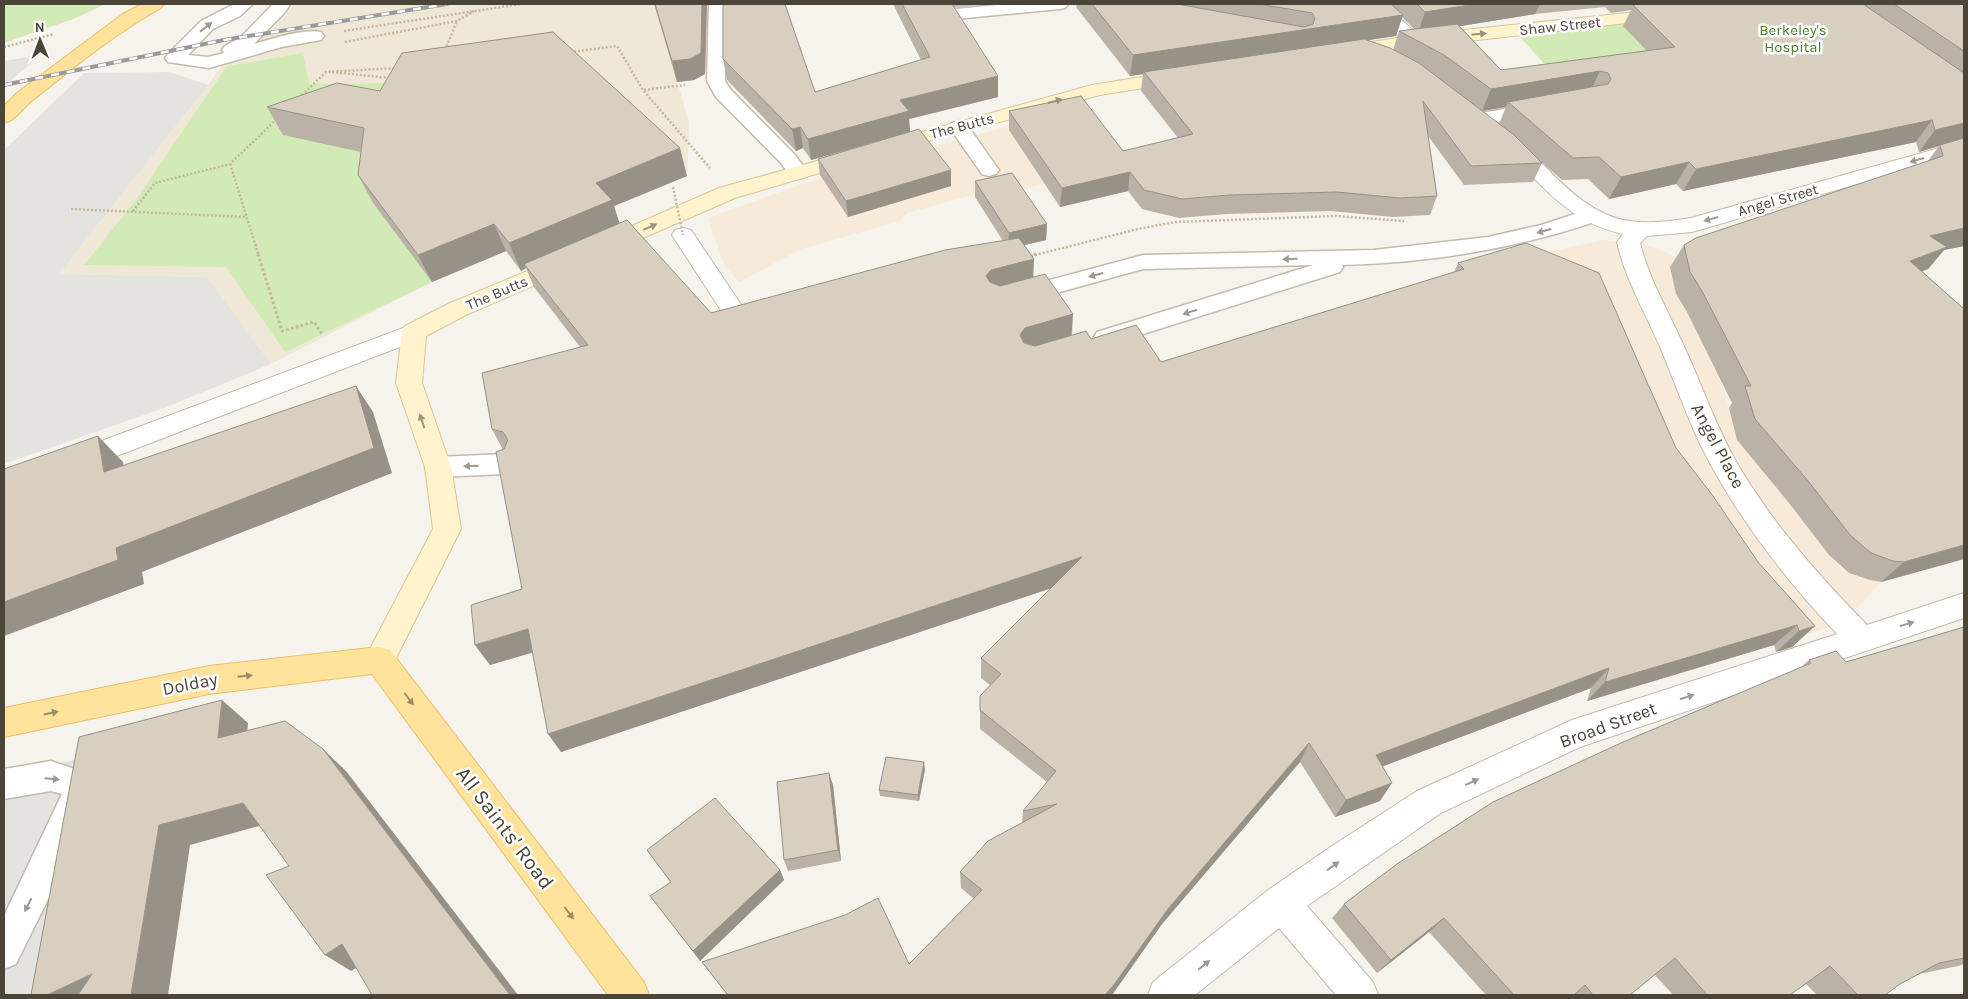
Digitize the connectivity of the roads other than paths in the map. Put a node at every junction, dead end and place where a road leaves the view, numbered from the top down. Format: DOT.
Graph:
graph roads {
  1 [pos="155,4"];
  2 [pos="244,4"];
  3 [pos="282,4"];
  4 [pos="718,4"];
  5 [pos="1059,4"];
  6 [pos="1375,4"];
  7 [pos="1680,12"];
  8 [pos="955,14"];
  9 [pos="315,36"];
  10 [pos="1416,41"];
  11 [pos="1361,50"];
  12 [pos="1332,54"];
  13 [pos="208,62"];
  14 [pos="1399,65"];
  15 [pos="1196,74"];
  16 [pos="1552,107"];
  17 [pos="1469,114"];
  18 [pos="4,117"];
  19 [pos="960,126"];
  20 [pos="1964,147"];
  21 [pos="989,170"];
  22 [pos="798,173"];
  23 [pos="1590,216"];
  24 [pos="1641,230"];
  25 [pos="683,235"];
  26 [pos="1374,257"];
  27 [pos="999,300"];
  28 [pos="732,309"];
  29 [pos="414,332"];
  30 [pos="1086,344"];
  31 [pos="113,446"];
  32 [pos="505,464"];
  33 [pos="438,467"];
  34 [pos="1964,606"];
  35 [pos="1861,639"];
  36 [pos="379,660"];
  37 [pos="4,723"];
  38 [pos="4,784"];
  39 [pos="1281,903"];
  40 [pos="4,952"];
  41 [pos="631,995"];
  42 [pos="1166,995"];
  43 [pos="1360,995"];
  1 -- 18 [label="main road"];
  13 -- 2 [label="lane, one-way"];
  3 -- 13 [label="lane"];
  4 -- 22 [label="lane"];
  5 -- 8 [label="lane"];
  6 -- 10 [label="street"];
  10 -- 7 [label="main road, Shaw Street, one-way"];
  9 -- 13 [label="lane"];
  10 -- 11 [label="main road, Shaw Street"];
  11 -- 12 [label="main road"];
  11 -- 14 [label="street"];
  19 -- 15 [label="main road, The Butts, one-way"];
  16 -- 17 [label="lane"];
  17 -- 23 [label="street"];
  19 -- 21 [label="lane"];
  19 -- 22 [label="main road, The Butts"];
  20 -- 24 [label="street, Angel Street, one-way"];
  29 -- 22 [label="main road, The Butts, one-way"];
  23 -- 24 [label="street, Angel Street"];
  23 -- 26 [label="lane, one-way"];
  24 -- 35 [label="street, Angel Place"];
  25 -- 28 [label="street"];
  26 -- 27 [label="lane, one-way"];
  26 -- 30 [label="lane, one-way"];
  29 -- 31 [label="street, The Butts"];
  33 -- 29 [label="main road, one-way"];
  32 -- 33 [label="lane, one-way"];
  33 -- 36 [label="main road"];
  35 -- 34 [label="street, Broad Street, one-way"];
  39 -- 35 [label="street, Broad Street, one-way"];
  37 -- 36 [label="main road, Dolday, one-way"];
  36 -- 41 [label="main road, All Saints' Road, one-way"];
  38 -- 40 [label="lane, one-way"];
  42 -- 39 [label="street, Broad Street, one-way"];
  39 -- 43 [label="street"];
}
